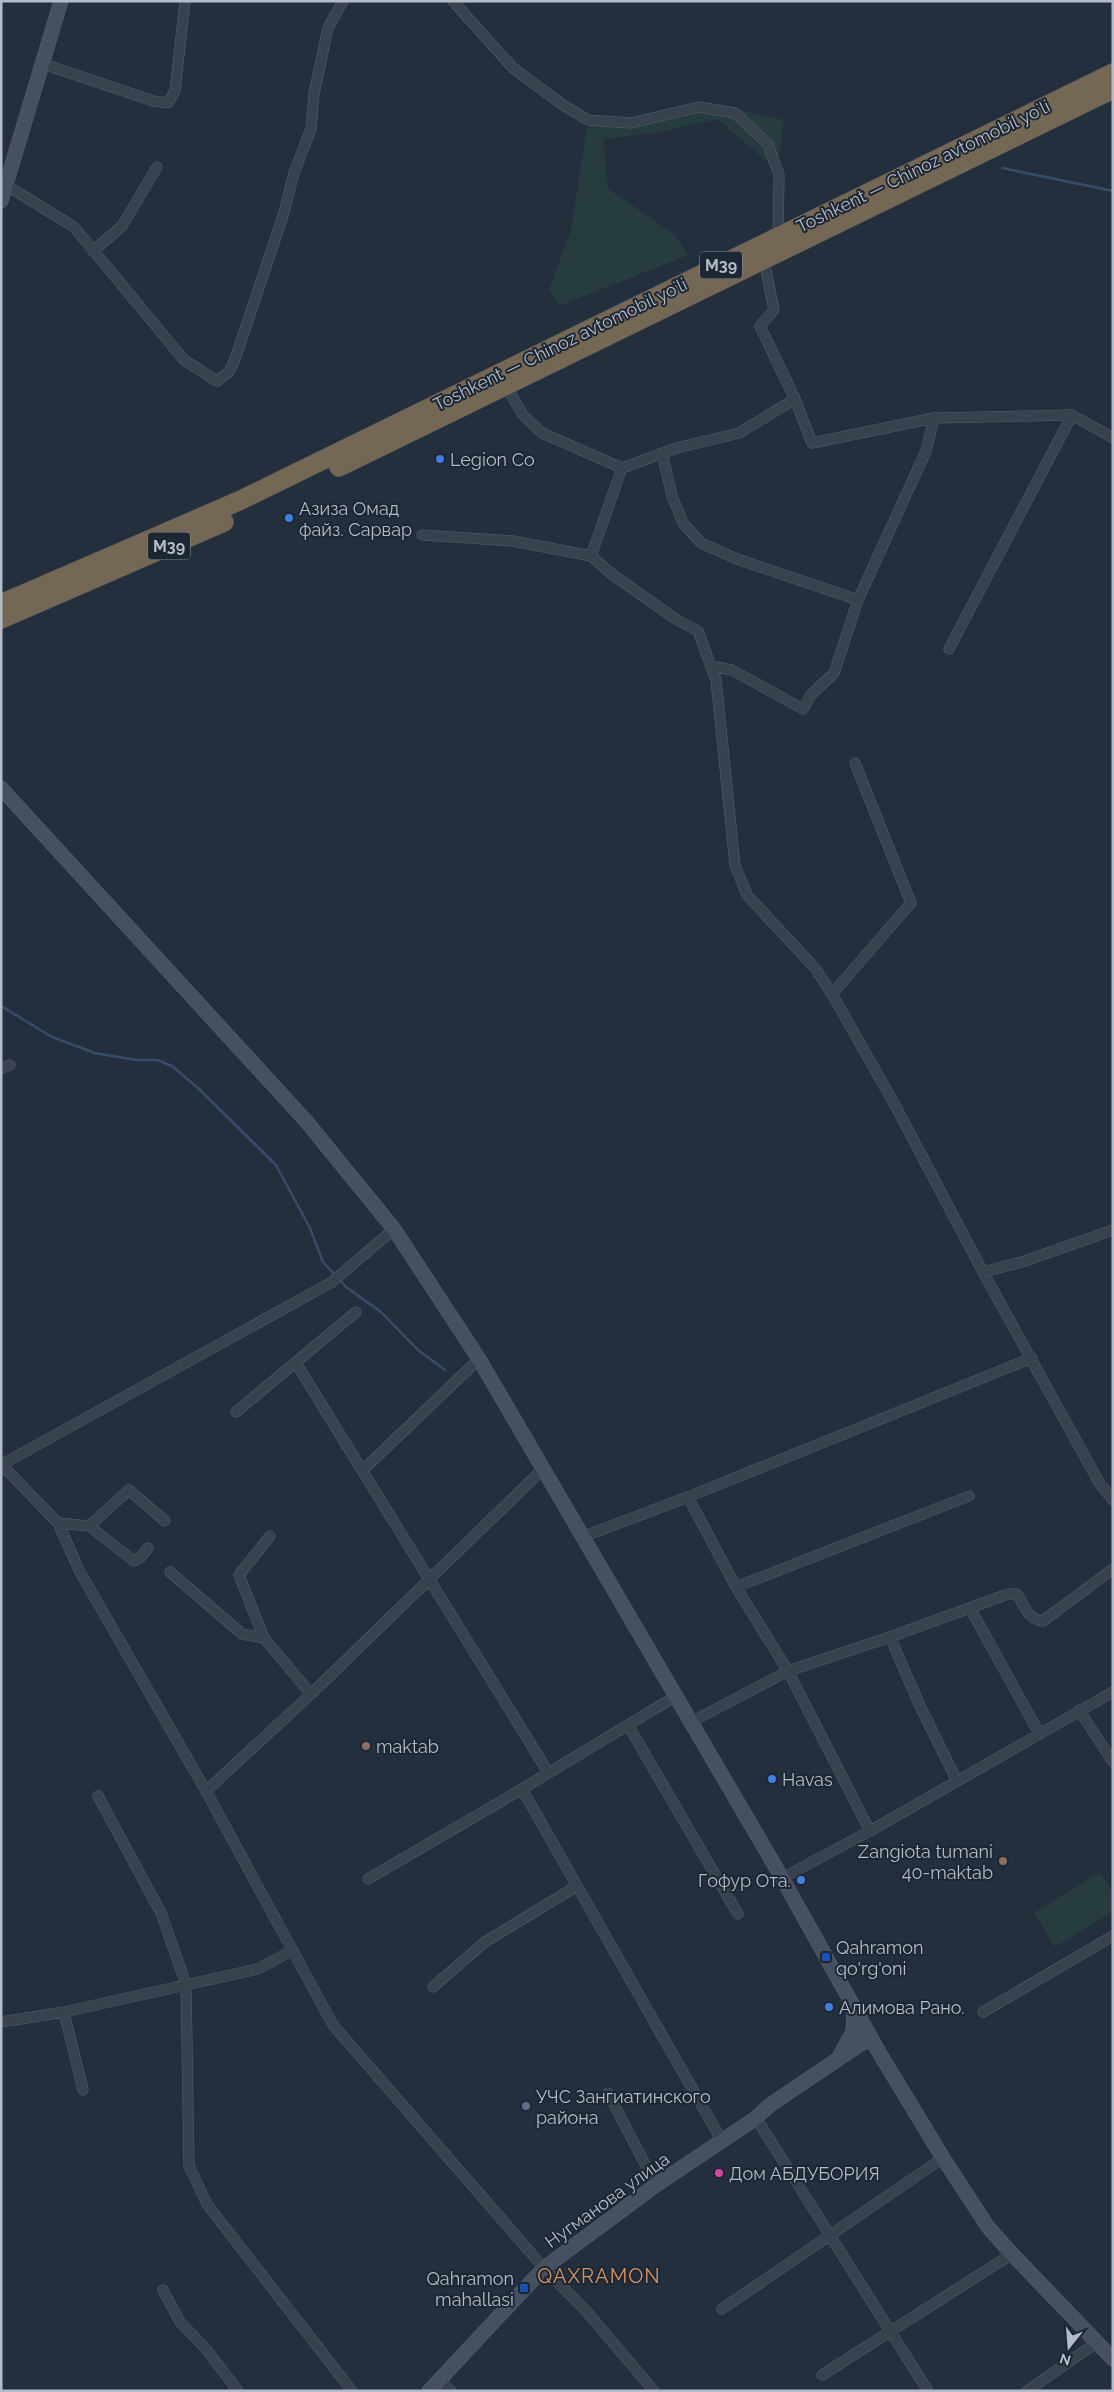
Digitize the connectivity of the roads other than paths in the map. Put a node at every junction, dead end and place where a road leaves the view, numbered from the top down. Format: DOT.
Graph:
graph roads {
  1 [pos="61,1"];
  2 [pos="185,1"];
  3 [pos="343,1"];
  4 [pos="453,1"];
  5 [pos="43,64"];
  6 [pos="1113,73"];
  7 [pos="1113,89"];
  8 [pos="158,167"];
  9 [pos="6,185"];
  10 [pos="1,201"];
  11 [pos="778,238"];
  12 [pos="93,251"];
  13 [pos="764,260"];
  14 [pos="506,386"];
  15 [pos="795,399"];
  16 [pos="1072,414"];
  17 [pos="934,418"];
  18 [pos="1113,438"];
  19 [pos="662,453"];
  20 [pos="622,468"];
  21 [pos="422,535"];
  22 [pos="591,556"];
  23 [pos="69,583"];
  24 [pos="1,592"];
  25 [pos="858,600"];
  26 [pos="1,604"];
  27 [pos="1,619"];
  28 [pos="1,634"];
  29 [pos="949,650"];
  30 [pos="711,666"];
  31 [pos="855,763"];
  32 [pos="1,788"];
  33 [pos="832,994"];
  34 [pos="394,1229"];
  35 [pos="1113,1230"];
  36 [pos="983,1272"];
  37 [pos="356,1312"];
  38 [pos="1032,1358"];
  39 [pos="479,1359"];
  40 [pos="296,1363"];
  41 [pos="236,1412"];
  42 [pos="1,1465"];
  43 [pos="363,1470"];
  44 [pos="542,1470"];
  45 [pos="969,1496"];
  46 [pos="688,1497"];
  47 [pos="1113,1500"];
  48 [pos="165,1521"];
  49 [pos="58,1523"];
  50 [pos="89,1526"];
  51 [pos="270,1536"];
  52 [pos="582,1537"];
  53 [pos="148,1548"];
  54 [pos="1113,1569"];
  55 [pos="170,1572"];
  56 [pos="430,1580"];
  57 [pos="736,1586"];
  58 [pos="970,1608"];
  59 [pos="890,1637"];
  60 [pos="264,1638"];
  61 [pos="788,1671"];
  62 [pos="1113,1692"];
  63 [pos="311,1694"];
  64 [pos="676,1696"];
  65 [pos="1079,1710"];
  66 [pos="691,1722"];
  67 [pos="628,1725"];
  68 [pos="1039,1733"];
  69 [pos="1113,1762"];
  70 [pos="548,1772"];
  71 [pos="957,1781"];
  72 [pos="522,1789"];
  73 [pos="206,1792"];
  74 [pos="98,1796"];
  75 [pos="870,1831"];
  76 [pos="782,1878"];
  77 [pos="368,1879"];
  78 [pos="577,1886"];
  79 [pos="738,1914"];
  80 [pos="1113,1936"];
  81 [pos="293,1950"];
  82 [pos="186,1984"];
  83 [pos="433,1987"];
  84 [pos="854,2009"];
  85 [pos="64,2012"];
  86 [pos="983,2012"];
  87 [pos="1,2022"];
  88 [pos="872,2041"];
  89 [pos="838,2059"];
  90 [pos="83,2090"];
  91 [pos="608,2093"];
  92 [pos="756,2118"];
  93 [pos="722,2142"];
  94 [pos="943,2158"];
  95 [pos="656,2185"];
  96 [pos="830,2234"];
  97 [pos="1012,2254"];
  98 [pos="544,2268"];
  99 [pos="163,2290"];
  100 [pos="722,2309"];
  101 [pos="891,2330"];
  102 [pos="1096,2344"];
  103 [pos="1113,2359"];
  104 [pos="822,2375"];
  105 [pos="439,2380"];
  106 [pos="238,2391"];
  107 [pos="352,2391"];
  108 [pos="429,2391"];
  109 [pos="451,2391"];
  110 [pos="654,2391"];
  111 [pos="928,2391"];
  112 [pos="1027,2391"];
  1 -- 5 [label="main road"];
  2 -- 5 [label="street"];
  3 -- 12 [label="street"];
  4 -- 11 [label="street"];
  5 -- 9 [label="main road"];
  6 -- 11 [label="highway, Toshkent — Chinoz avtomobil yoʻli / M39"];
  7 -- 13 [label="highway, Toshkent — Chinoz avtomobil yoʻli / M39"];
  8 -- 12 [label="street"];
  9 -- 10 [label="main road"];
  9 -- 12 [label="street"];
  11 -- 23 [label="highway, Toshkent — Chinoz avtomobil yoʻli / M39"];
  13 -- 14 [label="highway, Toshkent — Chinoz avtomobil yoʻli / M39"];
  13 -- 15 [label="street"];
  14 -- 20 [label="street"];
  14 -- 23 [label="highway, Toshkent — Chinoz avtomobil yoʻli / M39"];
  15 -- 17 [label="street"];
  15 -- 19 [label="street"];
  16 -- 17 [label="street"];
  16 -- 18 [label="street"];
  16 -- 29 [label="street"];
  17 -- 25 [label="street"];
  19 -- 20 [label="street"];
  19 -- 25 [label="street"];
  20 -- 22 [label="street"];
  21 -- 22 [label="street"];
  22 -- 30 [label="street"];
  23 -- 24 [label="highway"];
  23 -- 26 [label="highway, Toshkent — Chinoz avtomobil yoʻli / M39"];
  23 -- 27 [label="highway, Toshkent — Chinoz avtomobil yoʻli / M39"];
  23 -- 28 [label="highway"];
  25 -- 30 [label="street"];
  30 -- 33 [label="street"];
  31 -- 33 [label="street"];
  32 -- 34 [label="main road"];
  33 -- 36 [label="street"];
  34 -- 39 [label="main road"];
  34 -- 42 [label="street"];
  35 -- 36 [label="street"];
  36 -- 38 [label="street"];
  37 -- 40 [label="street"];
  38 -- 46 [label="street"];
  38 -- 47 [label="street"];
  39 -- 43 [label="street"];
  39 -- 44 [label="main road"];
  40 -- 41 [label="street"];
  40 -- 43 [label="street"];
  42 -- 49 [label="street"];
  43 -- 56 [label="street"];
  44 -- 52 [label="main road"];
  44 -- 56 [label="street"];
  45 -- 57 [label="street"];
  46 -- 52 [label="street"];
  46 -- 57 [label="street"];
  48 -- 50 [label="street"];
  49 -- 50 [label="street"];
  49 -- 73 [label="street"];
  50 -- 53 [label="street"];
  51 -- 60 [label="street"];
  52 -- 64 [label="main road"];
  54 -- 58 [label="street"];
  55 -- 60 [label="street"];
  56 -- 63 [label="street"];
  56 -- 70 [label="street"];
  57 -- 61 [label="street"];
  58 -- 59 [label="street"];
  58 -- 68 [label="street"];
  59 -- 61 [label="street"];
  59 -- 71 [label="street"];
  60 -- 63 [label="street"];
  61 -- 66 [label="street"];
  61 -- 75 [label="street"];
  62 -- 65 [label="street"];
  63 -- 73 [label="street"];
  64 -- 66 [label="main road"];
  64 -- 67 [label="street"];
  65 -- 68 [label="street"];
  65 -- 69 [label="street"];
  66 -- 76 [label="main road"];
  67 -- 70 [label="street"];
  67 -- 79 [label="street"];
  68 -- 71 [label="street"];
  70 -- 72 [label="street"];
  71 -- 75 [label="street"];
  72 -- 77 [label="street"];
  72 -- 78 [label="street"];
  73 -- 81 [label="street"];
  74 -- 82 [label="street"];
  75 -- 76 [label="street"];
  76 -- 84 [label="main road"];
  78 -- 83 [label="street"];
  78 -- 93 [label="street"];
  80 -- 86 [label="street"];
  81 -- 82 [label="street"];
  81 -- 98 [label="street"];
  82 -- 85 [label="street"];
  82 -- 107 [label="street"];
  84 -- 88 [label="main road"];
  84 -- 89 [label="main road"];
  85 -- 87 [label="street"];
  85 -- 90 [label="street"];
  88 -- 89 [label="main road, Нугманова улица"];
  88 -- 92 [label="main road, Нугманова улица"];
  88 -- 94 [label="main road"];
  89 -- 92 [label="main road, Нугманова улица"];
  91 -- 95 [label="street"];
  92 -- 93 [label="main road, Нугманова улица"];
  92 -- 96 [label="street"];
  93 -- 95 [label="main road, Нугманова улица"];
  94 -- 96 [label="street"];
  94 -- 97 [label="main road"];
  95 -- 98 [label="main road, Нугманова улица"];
  96 -- 100 [label="street"];
  96 -- 101 [label="street"];
  97 -- 101 [label="street"];
  97 -- 102 [label="main road"];
  98 -- 105 [label="main road, Нугманова улица"];
  98 -- 110 [label="street"];
  99 -- 106 [label="street"];
  101 -- 104 [label="street"];
  101 -- 111 [label="street"];
  102 -- 103 [label="main road"];
  102 -- 112 [label="street"];
  105 -- 108 [label="main road, Нугманова улица"];
  105 -- 109 [label="street"];
}
